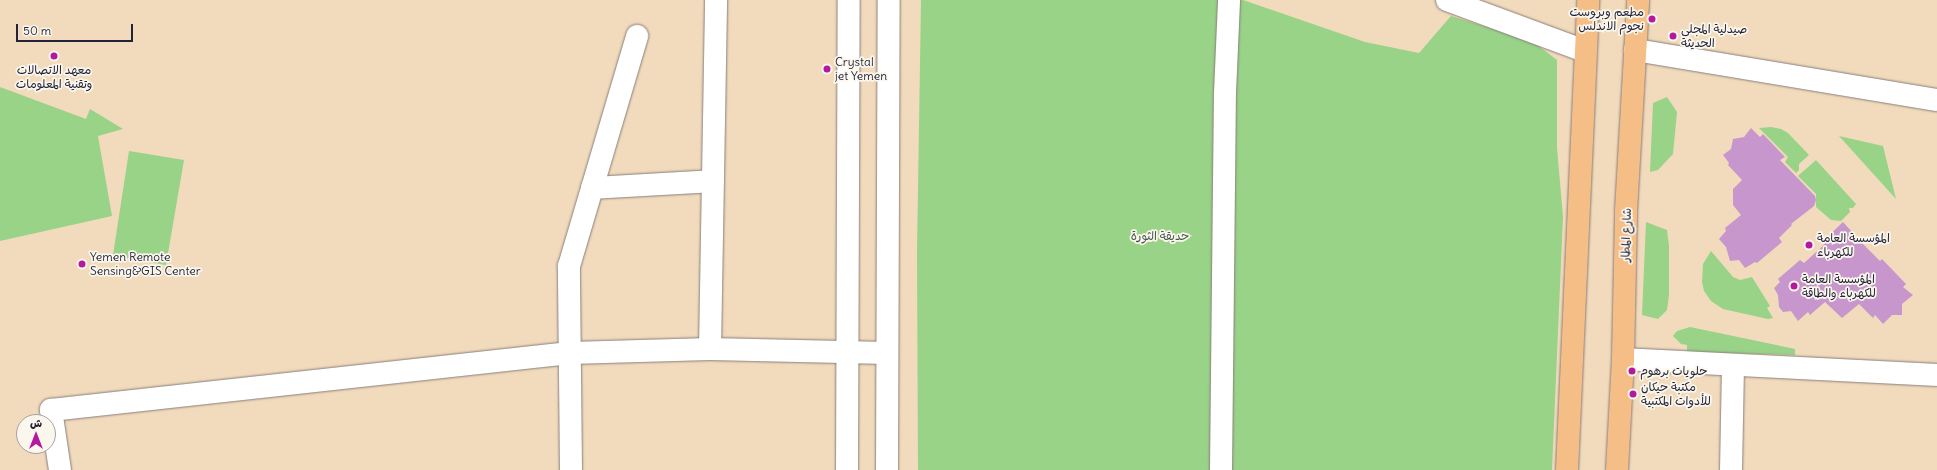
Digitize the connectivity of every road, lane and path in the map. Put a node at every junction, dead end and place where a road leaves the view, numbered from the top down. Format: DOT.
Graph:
graph roads {
  1 [pos="716,0"];
  2 [pos="849,0"];
  3 [pos="889,0"];
  4 [pos="1229,0"];
  5 [pos="1447,0"];
  6 [pos="1588,0"];
  7 [pos="1638,0"];
  8 [pos="637,36"];
  9 [pos="1635,50"];
  10 [pos="1585,51"];
  11 [pos="1937,100"];
  12 [pos="713,181"];
  13 [pos="592,188"];
  14 [pos="710,349"];
  15 [pos="847,352"];
  16 [pos="570,353"];
  17 [pos="887,353"];
  18 [pos="1623,359"];
  19 [pos="1733,365"];
  20 [pos="1937,375"];
  21 [pos="60,470"];
  22 [pos="571,470"];
  23 [pos="847,470"];
  24 [pos="886,470"];
  25 [pos="1221,470"];
  26 [pos="1567,470"];
  27 [pos="1617,470"];
  28 [pos="1731,470"];
  1 -- 12 [label="street"];
  2 -- 15 [label="street"];
  3 -- 17 [label="street"];
  4 -- 25 [label="street"];
  5 -- 10 [label="street"];
  6 -- 10 [label="main road"];
  7 -- 9 [label="main road, شارع المطار"];
  8 -- 13 [label="street"];
  9 -- 11 [label="street"];
  9 -- 18 [label="main road, شارع المطار"];
  10 -- 26 [label="main road"];
  12 -- 13 [label="street"];
  12 -- 14 [label="street"];
  13 -- 16 [label="street"];
  14 -- 15 [label="street"];
  14 -- 16 [label="street"];
  15 -- 17 [label="street"];
  15 -- 23 [label="street"];
  16 -- 21 [label="street"];
  16 -- 22 [label="street"];
  17 -- 24 [label="street"];
  18 -- 19 [label="street"];
  18 -- 27 [label="main road, شارع المطار"];
  19 -- 20 [label="street"];
  19 -- 28 [label="street"];
}
